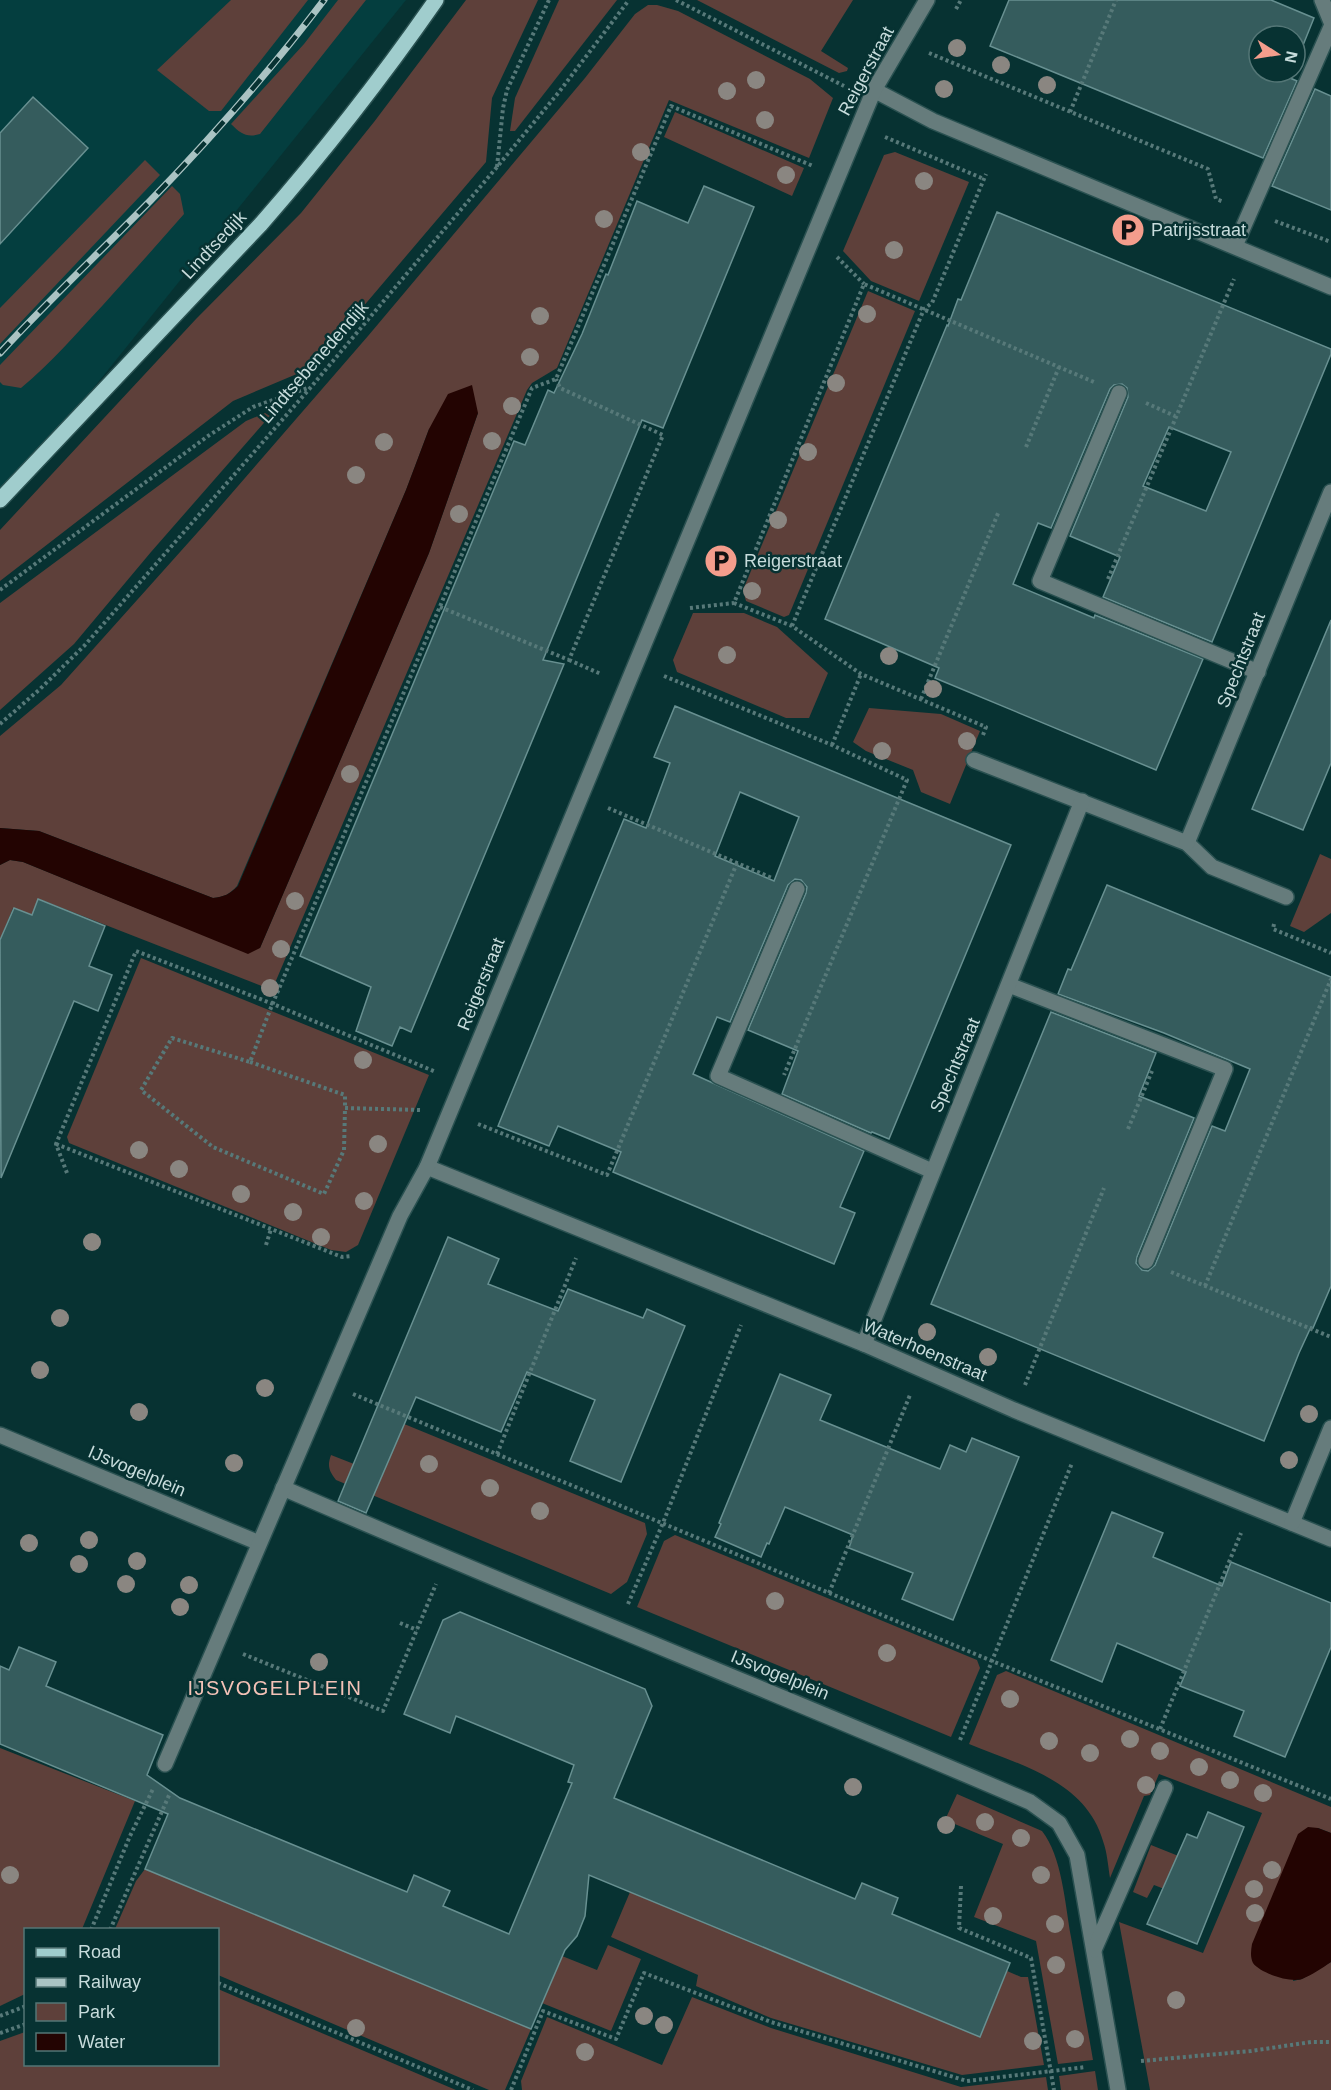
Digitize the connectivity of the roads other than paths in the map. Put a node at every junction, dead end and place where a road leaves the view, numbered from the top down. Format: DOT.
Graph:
graph roads {
  1 [pos="436,0"];
  2 [pos="927,0"];
  3 [pos="1322,0"];
  4 [pos="1331,22"];
  5 [pos="1331,27"];
  6 [pos="874,90"];
  7 [pos="1240,248"];
  8 [pos="1331,286"];
  9 [pos="1119,393"];
  10 [pos="1331,492"];
  11 [pos="0,500"];
  12 [pos="1258,672"];
  13 [pos="974,760"];
  14 [pos="1082,801"];
  15 [pos="1187,843"];
  16 [pos="797,889"];
  17 [pos="1286,897"];
  18 [pos="1009,985"];
  19 [pos="427,1167"];
  20 [pos="932,1171"];
  21 [pos="1146,1261"];
  22 [pos="864,1344"];
  23 [pos="1331,1428"];
  24 [pos="0,1435"];
  25 [pos="283,1488"];
  26 [pos="1292,1522"];
  27 [pos="1331,1539"];
  28 [pos="259,1543"];
  29 [pos="165,1764"];
  30 [pos="1165,1788"];
  31 [pos="1094,1950"];
  32 [pos="1118,2090"];
  1 -- 11 [label="main road, Lindtsedijk"];
  2 -- 6 [label="street, Reigerstraat"];
  3 -- 4 [label="street"];
  5 -- 7 [label="street"];
  6 -- 7 [label="street"];
  6 -- 19 [label="street, Reigerstraat"];
  7 -- 8 [label="street"];
  9 -- 12 [label="street"];
  10 -- 12 [label="street, Spechtstraat"];
  12 -- 15 [label="street, Spechtstraat"];
  13 -- 14 [label="street"];
  14 -- 15 [label="street"];
  14 -- 18 [label="street, Spechtstraat"];
  15 -- 17 [label="street"];
  16 -- 20 [label="street"];
  18 -- 20 [label="street, Spechtstraat"];
  18 -- 21 [label="street"];
  19 -- 22 [label="street, Waterhoenstraat"];
  19 -- 25 [label="street, Reigerstraat"];
  20 -- 22 [label="street, Spechtstraat"];
  22 -- 26 [label="street, Waterhoenstraat"];
  23 -- 26 [label="street"];
  24 -- 28 [label="street, IJsvogelplein"];
  25 -- 28 [label="street"];
  25 -- 31 [label="street, IJsvogelplein"];
  26 -- 27 [label="street, Waterhoenstraat"];
  28 -- 29 [label="street"];
  30 -- 31 [label="street"];
  31 -- 32 [label="street, IJsvogelplein"];
}
